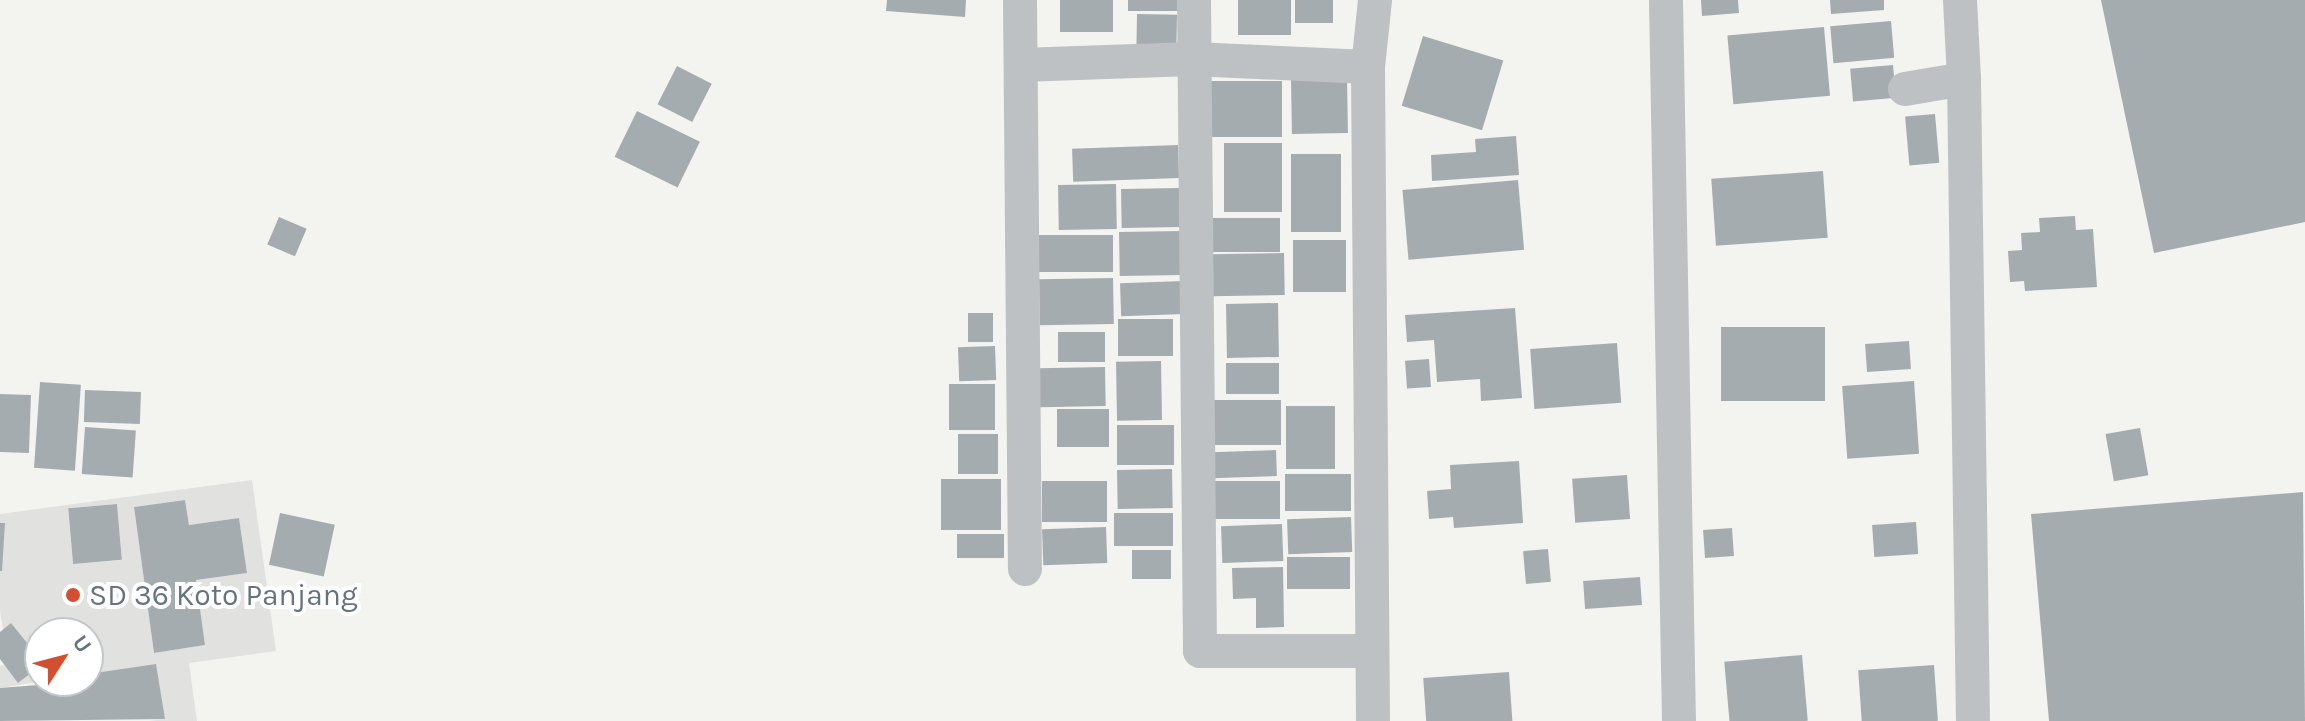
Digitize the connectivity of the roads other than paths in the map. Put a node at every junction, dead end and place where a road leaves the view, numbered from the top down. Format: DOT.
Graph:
graph roads {
  1 [pos="1020,0"];
  2 [pos="1194,0"];
  3 [pos="1375,0"];
  4 [pos="1666,0"];
  5 [pos="1960,0"];
  6 [pos="1192,59"];
  7 [pos="1021,65"];
  8 [pos="1368,67"];
  9 [pos="1964,79"];
  10 [pos="1905,89"];
  11 [pos="1025,569"];
  12 [pos="1372,651"];
  13 [pos="1373,721"];
  14 [pos="1679,721"];
  15 [pos="1973,721"];
  1 -- 7 [label="street"];
  2 -- 6 [label="street"];
  3 -- 8 [label="street"];
  4 -- 14 [label="street"];
  5 -- 9 [label="street"];
  6 -- 7 [label="street"];
  6 -- 8 [label="street"];
  6 -- 12 [label="street"];
  7 -- 11 [label="street"];
  8 -- 12 [label="street"];
  9 -- 10 [label="street"];
  9 -- 15 [label="street"];
  12 -- 13 [label="street"];
}
